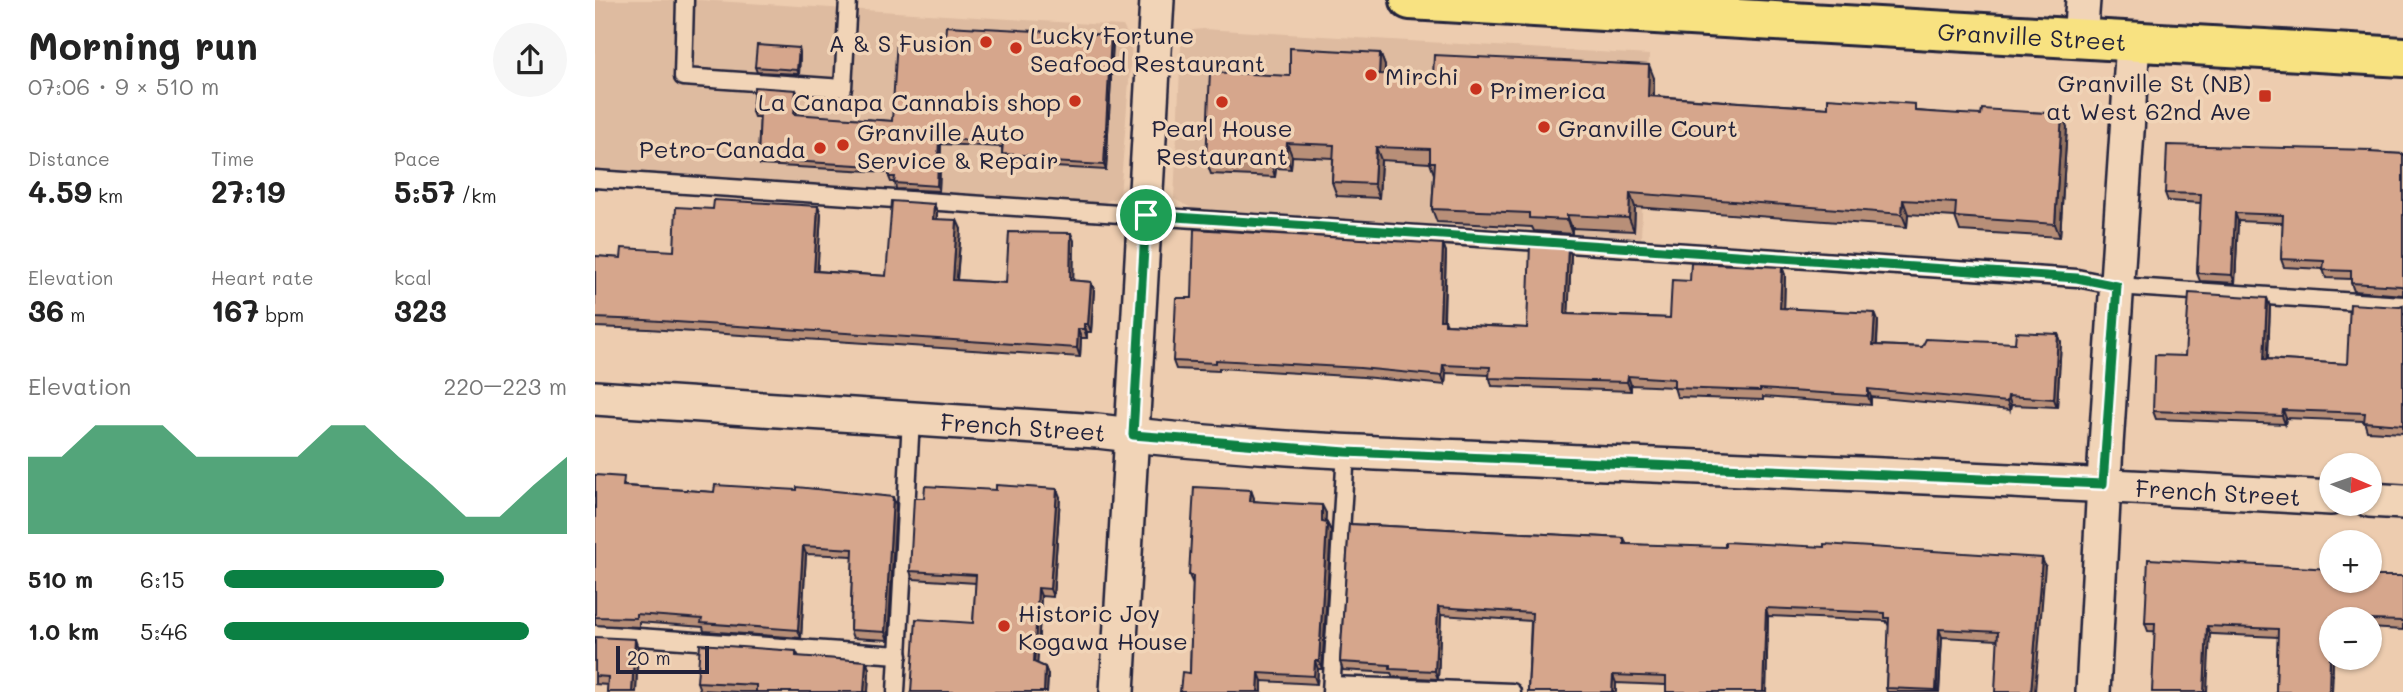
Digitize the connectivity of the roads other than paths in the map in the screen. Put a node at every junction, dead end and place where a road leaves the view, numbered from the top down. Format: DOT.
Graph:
graph roads {
  1 [pos="685,0"];
  2 [pos="848,0"];
  3 [pos="1157,0"];
  4 [pos="1410,0"];
  5 [pos="2083,0"];
  6 [pos="1601,5"];
  7 [pos="2080,39"];
  8 [pos="2133,42"];
  9 [pos="2403,57"];
  10 [pos="595,179"];
  11 [pos="1146,215"];
  12 [pos="2117,286"];
  13 [pos="2403,305"];
  14 [pos="595,398"];
  15 [pos="911,419"];
  16 [pos="1133,435"];
  17 [pos="1346,452"];
  18 [pos="2103,484"];
  19 [pos="2319,497"];
  20 [pos="2382,501"];
  21 [pos="2403,502"];
  22 [pos="595,634"];
  23 [pos="899,654"];
  24 [pos="1332,688"];
  25 [pos="896,692"];
  26 [pos="1118,692"];
  27 [pos="1512,692"];
  28 [pos="2093,692"];
  1 -- 2 [label="lane"];
  3 -- 11 [label="street"];
  4 -- 6 [label="highway, Granville Street"];
  5 -- 7 [label="street"];
  6 -- 7 [label="highway, Granville Street"];
  7 -- 8 [label="highway, Granville Street"];
  8 -- 9 [label="highway, Granville Street"];
  8 -- 12 [label="street"];
  10 -- 11 [label="lane"];
  11 -- 12 [label="lane"];
  11 -- 16 [label="street"];
  12 -- 13 [label="lane"];
  12 -- 18 [label="street"];
  14 -- 15 [label="street, French Street"];
  15 -- 16 [label="street, French Street"];
  15 -- 23 [label="lane"];
  16 -- 17 [label="street, French Street"];
  16 -- 26 [label="street"];
  17 -- 18 [label="street, French Street"];
  17 -- 24 [label="lane"];
  18 -- 19 [label="street, French Street"];
  18 -- 28 [label="street"];
  20 -- 21 [label="street"];
  22 -- 23 [label="lane"];
  23 -- 25 [label="lane"];
  24 -- 27 [label="lane"];
}
